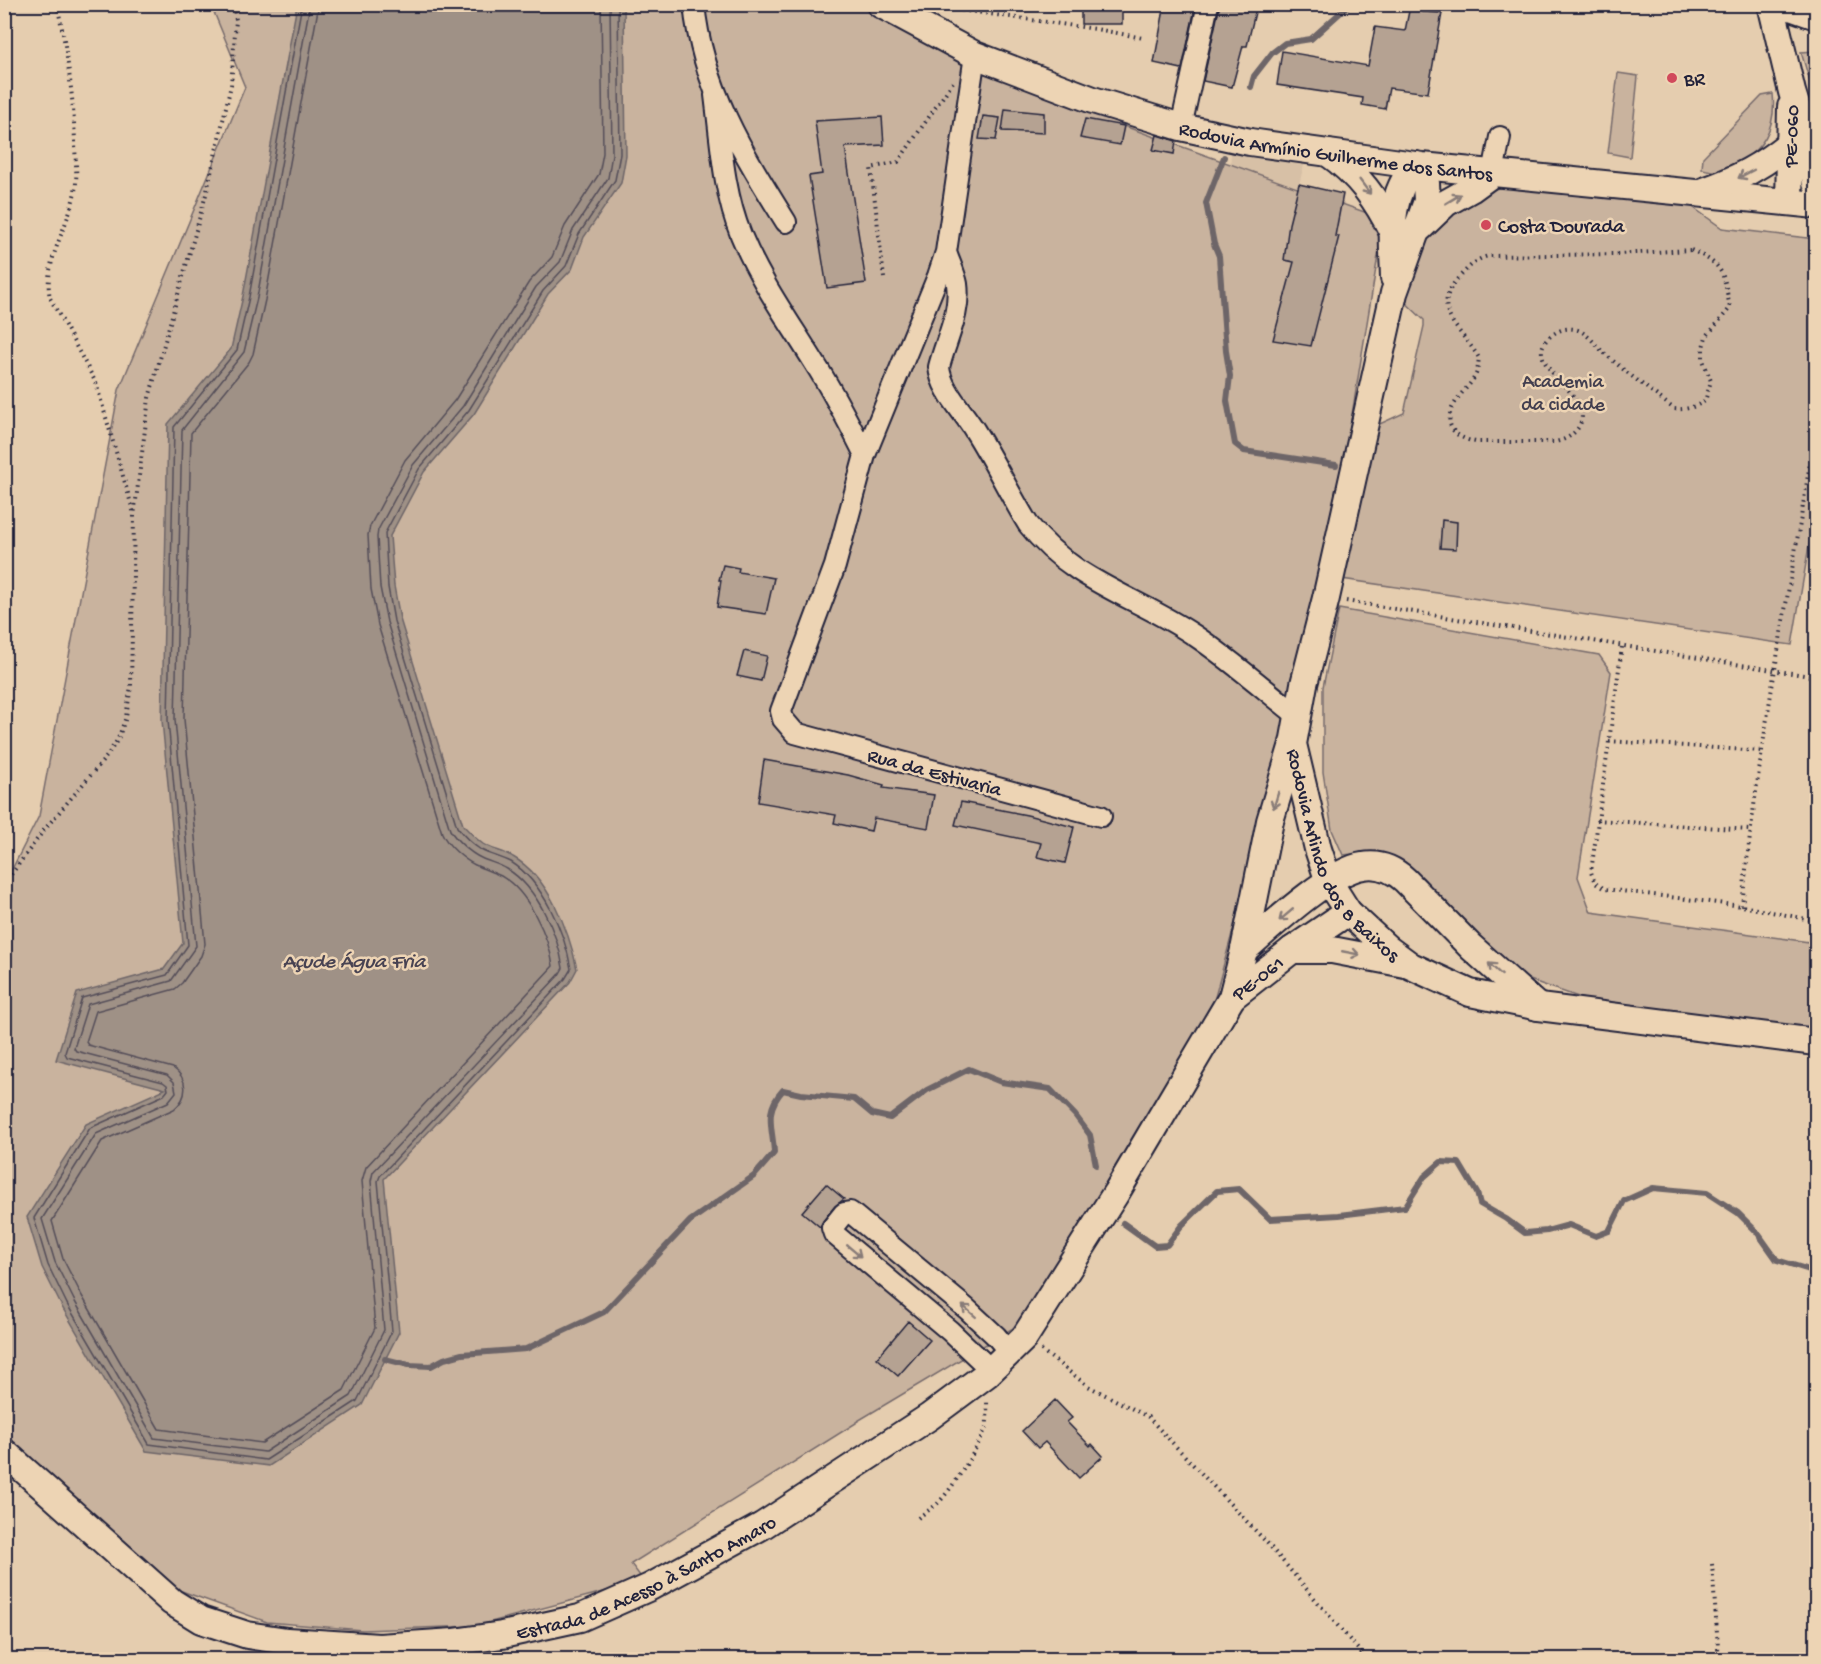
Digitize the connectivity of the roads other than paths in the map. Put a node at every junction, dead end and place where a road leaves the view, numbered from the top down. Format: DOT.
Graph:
graph roads {
  1 [pos="694,4"];
  2 [pos="880,4"];
  3 [pos="1208,4"];
  4 [pos="1772,4"];
  5 [pos="920,12"];
  6 [pos="1816,19"];
  7 [pos="973,63"];
  8 [pos="715,95"];
  9 [pos="1181,127"];
  10 [pos="1500,137"];
  11 [pos="1805,143"];
  12 [pos="1325,151"];
  13 [pos="1415,165"];
  14 [pos="1493,173"];
  15 [pos="1816,183"];
  16 [pos="1697,194"];
  17 [pos="1789,202"];
  18 [pos="1816,205"];
  19 [pos="786,222"];
  20 [pos="1405,232"];
  21 [pos="946,252"];
  22 [pos="865,455"];
  23 [pos="1298,716"];
  24 [pos="1293,744"];
  25 [pos="1101,816"];
  26 [pos="1329,882"];
  27 [pos="1348,912"];
  28 [pos="1244,950"];
  29 [pos="1292,950"];
  30 [pos="1411,966"];
  31 [pos="1232,997"];
  32 [pos="1539,1007"];
  33 [pos="1816,1042"];
  34 [pos="1003,1359"];
  35 [pos="4,1452"];
  1 -- 8 [label="street"];
  2 -- 5 [label="main road, Rodovia Armínio Guilherme dos Santos"];
  3 -- 9 [label="street"];
  4 -- 6 [label="street"];
  4 -- 11 [label="main road, PE-060 / PE-060"];
  5 -- 7 [label="main road, Rodovia Armínio Guilherme dos Santos"];
  7 -- 9 [label="main road, Rodovia Armínio Guilherme dos Santos"];
  7 -- 21 [label="street"];
  8 -- 19 [label="street"];
  8 -- 22 [label="street"];
  9 -- 12 [label="main road, Rodovia Armínio Guilherme dos Santos"];
  10 -- 14 [label="street"];
  11 -- 15 [label="main road, PE-060 / PE-060"];
  11 -- 16 [label="main road, one-way"];
  11 -- 17 [label="main road, PE-060 / PE-060"];
  12 -- 13 [label="main road, Rodovia Armínio Guilherme dos Santos"];
  12 -- 20 [label="main road, one-way"];
  13 -- 14 [label="main road, Rodovia Armínio Guilherme dos Santos"];
  13 -- 20 [label="main road, Rodovia Arlindo dos 8 Baixos / PE-061"];
  14 -- 16 [label="main road, Rodovia Armínio Guilherme dos Santos"];
  20 -- 14 [label="main road, one-way"];
  16 -- 17 [label="main road, Rodovia Armínio Guilherme dos Santos"];
  17 -- 18 [label="main road, Rodovia Armínio Guilherme dos Santos"];
  20 -- 23 [label="main road, Rodovia Arlindo dos 8 Baixos / PE-061"];
  21 -- 22 [label="street"];
  21 -- 23 [label="street"];
  22 -- 25 [label="street, Rua da Estivaria"];
  23 -- 24 [label="main road, Rodovia Arlindo dos 8 Baixos / PE-061"];
  24 -- 26 [label="main road, Rodovia Arlindo dos 8 Baixos"];
  24 -- 28 [label="main road, PE-061, one-way"];
  26 -- 27 [label="main road, Rodovia Arlindo dos 8 Baixos"];
  26 -- 28 [label="main road, one-way"];
  32 -- 26 [label="main road, one-way"];
  27 -- 29 [label="main road, PE-061"];
  27 -- 30 [label="main road, Rodovia Arlindo dos 8 Baixos"];
  28 -- 31 [label="main road, PE-061 / PE-061"];
  29 -- 30 [label="main road, PE-061, one-way"];
  29 -- 31 [label="main road, PE-061 / PE-061"];
  30 -- 32 [label="main road, Rodovia Arlindo dos 8 Baixos / PE-061"];
  31 -- 34 [label="main road, Estrada de Acesso à Santo Amaro / PE-061"];
  32 -- 33 [label="main road, Rodovia Arlindo dos 8 Baixos / PE-061"];
  34 -- 34 [label="street, one-way"];
  34 -- 35 [label="main road, Estrada de Acesso à Santo Amaro"];
}
